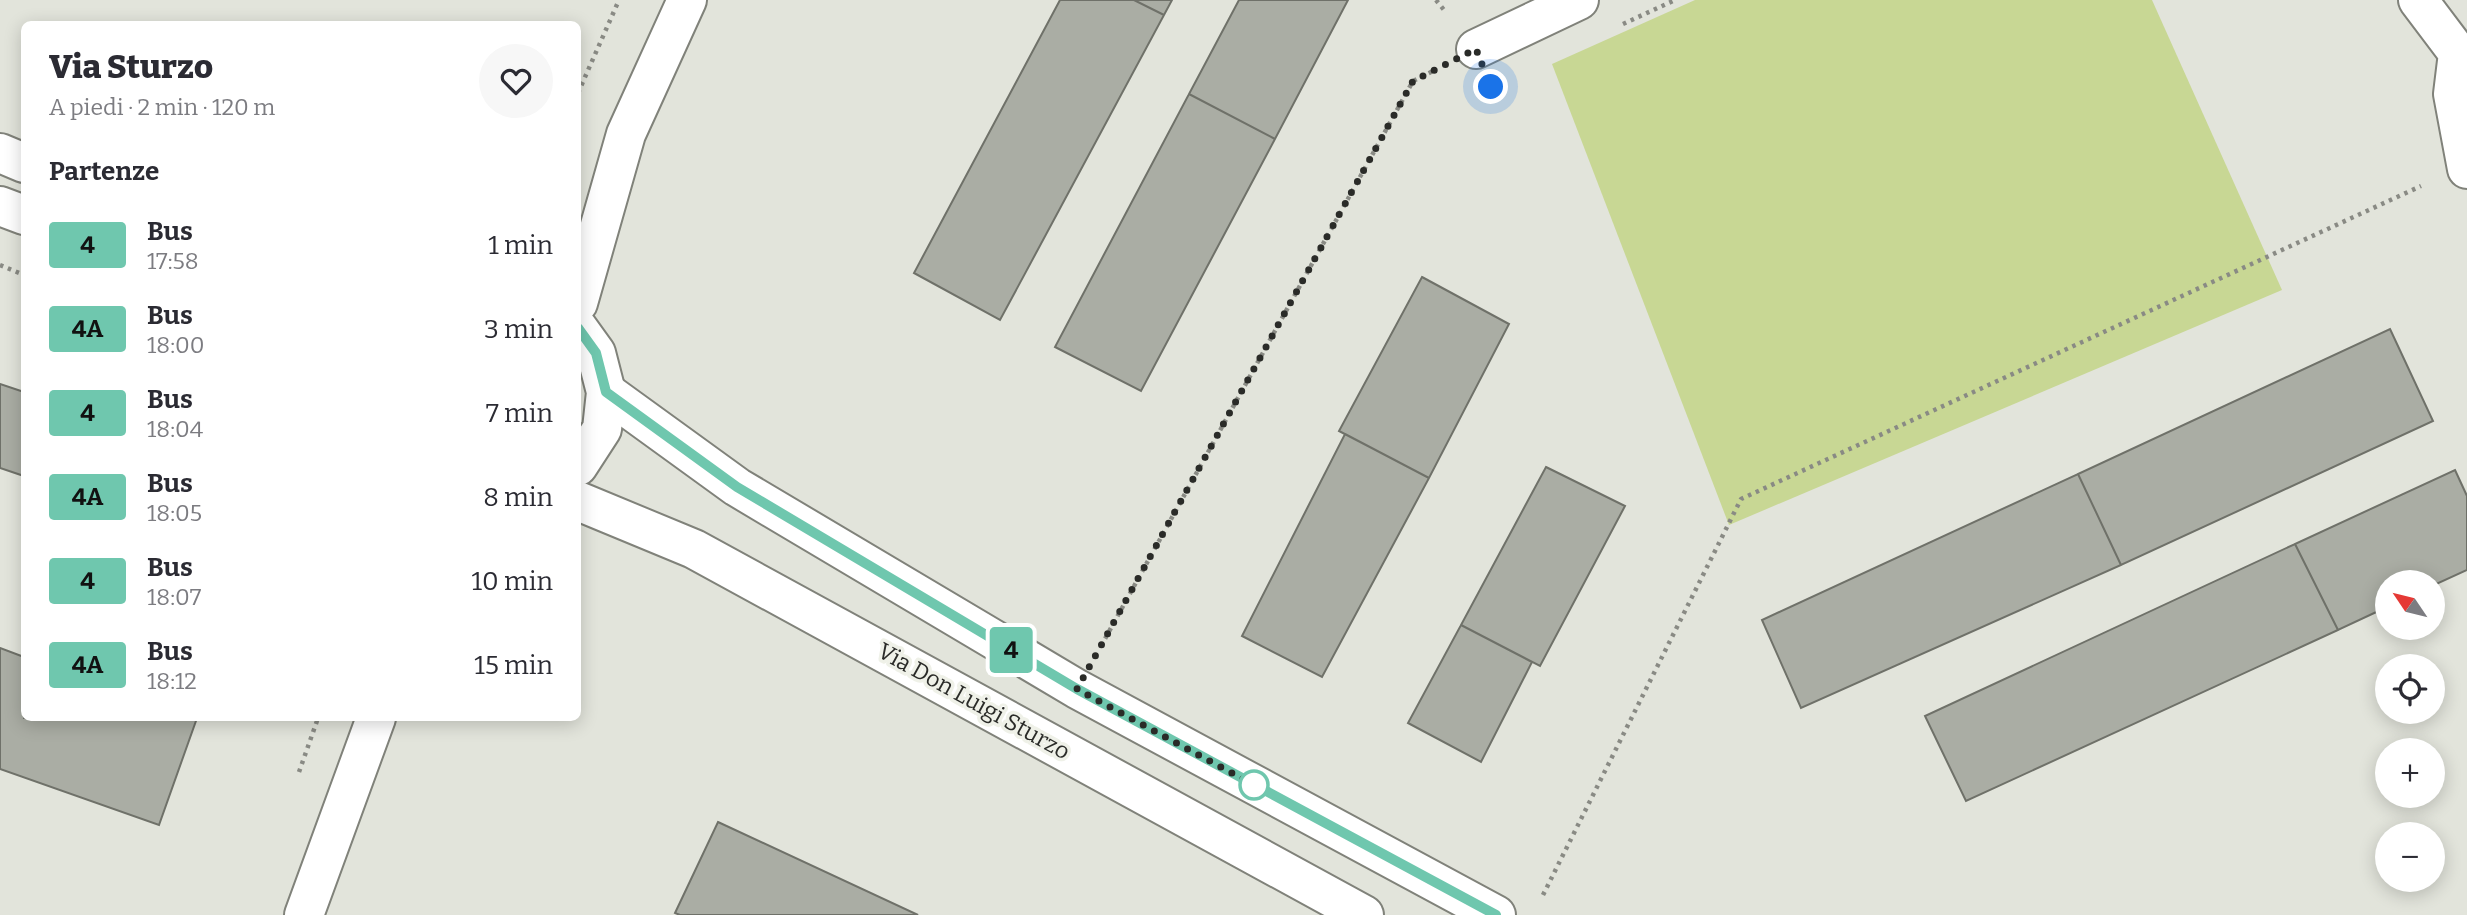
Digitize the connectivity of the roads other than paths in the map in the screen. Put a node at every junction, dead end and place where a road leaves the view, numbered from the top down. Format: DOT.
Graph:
graph roads {
  1 [pos="687,0"];
  2 [pos="1579,0"];
  3 [pos="2418,0"];
  4 [pos="2463,47"];
  5 [pos="1476,49"];
  6 [pos="626,134"];
  7 [pos="0,153"];
  8 [pos="21,162"];
  9 [pos="2466,167"];
  10 [pos="581,202"];
  11 [pos="0,206"];
  12 [pos="21,214"];
  13 [pos="581,292"];
  14 [pos="581,332"];
  15 [pos="606,392"];
  16 [pos="581,461"];
  17 [pos="581,502"];
  18 [pos="375,721"];
  19 [pos="304,915"];
  20 [pos="1364,915"];
  21 [pos="1496,915"];
  1 -- 6 [label="street"];
  2 -- 5 [label="street"];
  3 -- 4 [label="street"];
  4 -- 9 [label="street"];
  6 -- 10 [label="street"];
  6 -- 13 [label="street"];
  7 -- 8 [label="street"];
  11 -- 12 [label="street"];
  14 -- 15 [label="street"];
  15 -- 16 [label="street"];
  15 -- 21 [label="street"];
  17 -- 20 [label="street, Via Don Luigi Sturzo"];
  18 -- 19 [label="street"];
}
